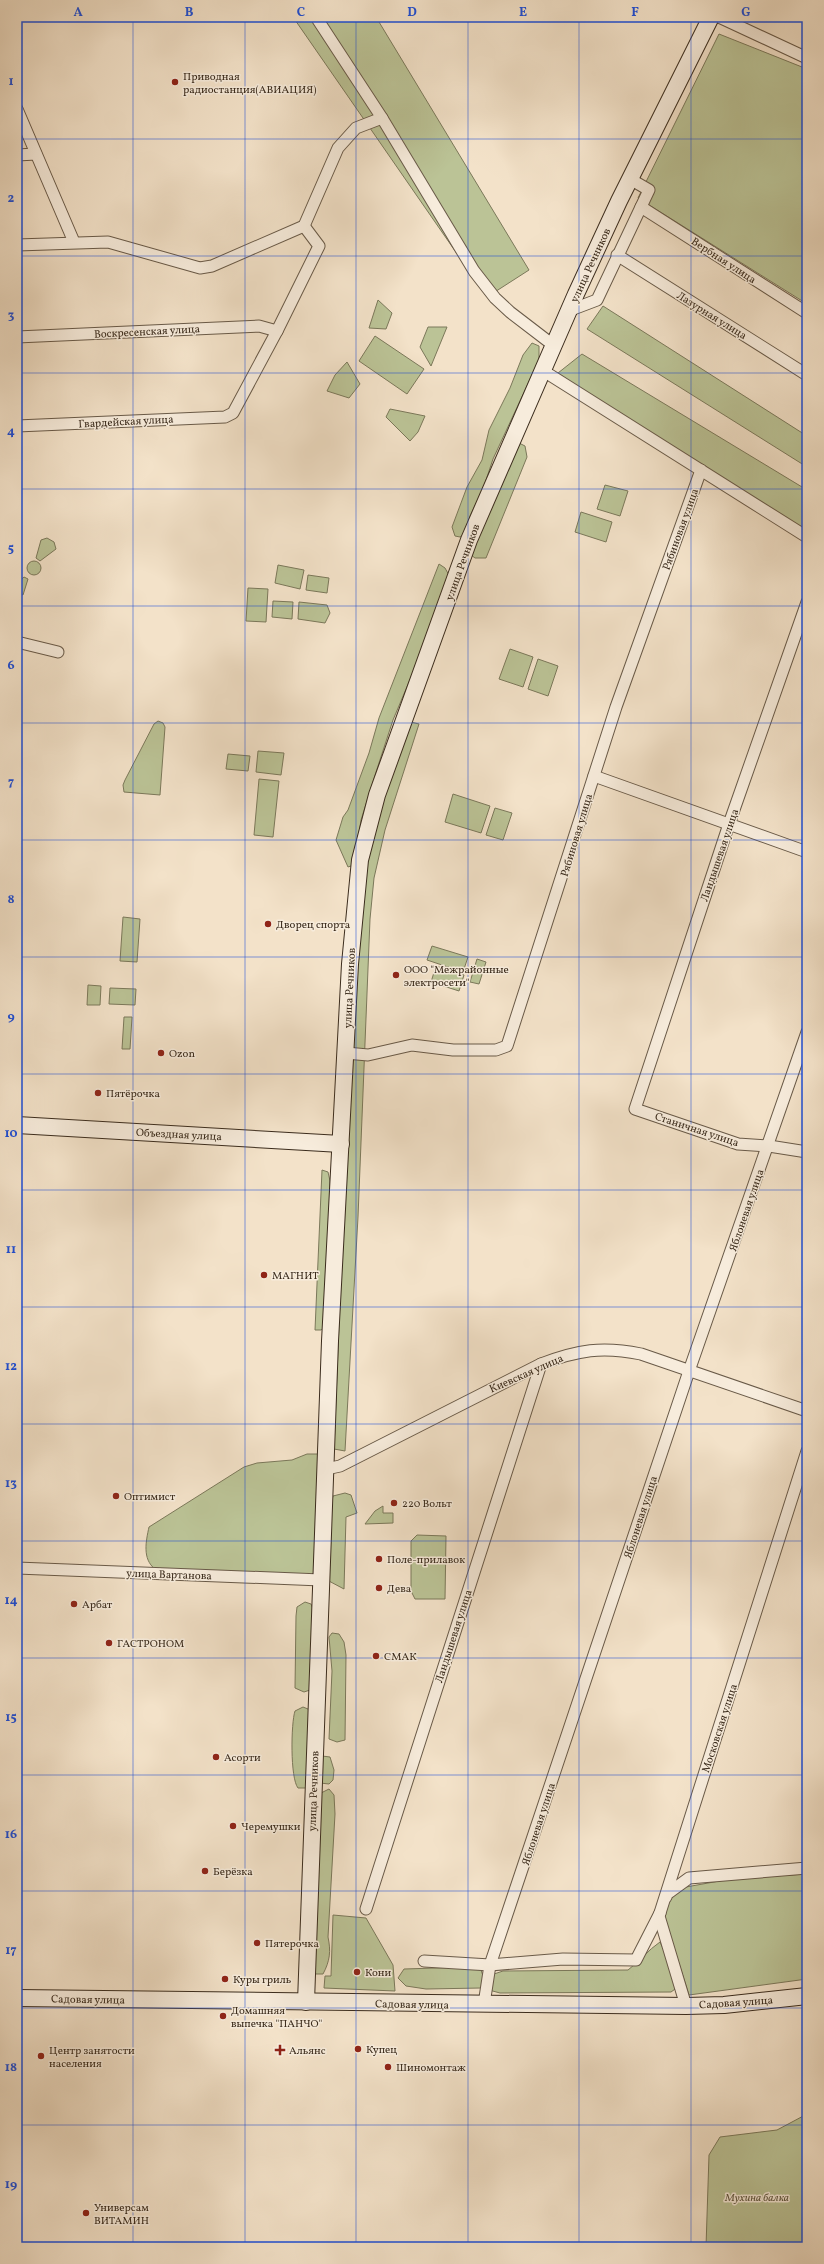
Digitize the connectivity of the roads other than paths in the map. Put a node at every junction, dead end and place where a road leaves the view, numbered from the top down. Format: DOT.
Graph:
graph roads {
  1 [pos="316,17"];
  2 [pos="711,17"];
  3 [pos="719,17"];
  4 [pos="807,58"];
  5 [pos="17,109"];
  6 [pos="382,118"];
  7 [pos="36,154"];
  8 [pos="17,155"];
  9 [pos="630,179"];
  10 [pos="641,207"];
  11 [pos="304,226"];
  12 [pos="74,242"];
  13 [pos="17,245"];
  14 [pos="617,255"];
  15 [pos="568,311"];
  16 [pos="807,313"];
  17 [pos="277,331"];
  18 [pos="17,337"];
  19 [pos="553,345"];
  20 [pos="542,370"];
  21 [pos="807,375"];
  22 [pos="17,426"];
  23 [pos="701,470"];
  24 [pos="807,537"];
  25 [pos="807,602"];
  26 [pos="17,642"];
  27 [pos="58,652"];
  28 [pos="594,776"];
  29 [pos="729,824"];
  30 [pos="807,852"];
  31 [pos="807,1032"];
  32 [pos="346,1053"];
  33 [pos="635,1108"];
  34 [pos="17,1125"];
  35 [pos="341,1144"];
  36 [pos="769,1146"];
  37 [pos="807,1152"];
  38 [pos="541,1364"];
  39 [pos="689,1371"];
  40 [pos="807,1411"];
  41 [pos="807,1451"];
  42 [pos="326,1469"];
  43 [pos="17,1568"];
  44 [pos="321,1580"];
  45 [pos="807,1868"];
  46 [pos="366,1909"];
  47 [pos="658,1916"];
  48 [pos="424,1960"];
  49 [pos="490,1965"];
  50 [pos="807,1996"];
  51 [pos="17,1998"];
  52 [pos="306,2002"];
  53 [pos="484,2004"];
  54 [pos="686,2006"];
  1 -- 6 [label="street"];
  2 -- 9 [label="main road, улица Речников"];
  3 -- 4 [label="street"];
  5 -- 7 [label="street"];
  6 -- 11 [label="street"];
  6 -- 19 [label="street"];
  7 -- 8 [label="street"];
  7 -- 12 [label="street"];
  9 -- 10 [label="street"];
  9 -- 15 [label="main road, улица Речников"];
  10 -- 14 [label="street"];
  10 -- 16 [label="street, Вербная улица"];
  11 -- 12 [label="street"];
  11 -- 17 [label="street"];
  12 -- 13 [label="street"];
  14 -- 15 [label="street"];
  14 -- 21 [label="street, Лазурная улица"];
  15 -- 19 [label="main road, улица Речников"];
  17 -- 18 [label="street, Воскресенская улица"];
  17 -- 22 [label="street, Гвардейская улица"];
  19 -- 20 [label="main road, улица Речников"];
  20 -- 23 [label="street"];
  20 -- 32 [label="main road, улица Речников"];
  23 -- 24 [label="street"];
  23 -- 28 [label="street, Рябиновая улица"];
  25 -- 29 [label="street, Ландышевая улица"];
  26 -- 27 [label="street"];
  28 -- 29 [label="street"];
  28 -- 32 [label="street, Рябиновая улица"];
  29 -- 30 [label="street"];
  29 -- 33 [label="street, Ландышевая улица"];
  31 -- 36 [label="street, Яблоневая улица"];
  32 -- 35 [label="main road, улица Речников"];
  33 -- 36 [label="street, Станичная улица"];
  34 -- 35 [label="main road, Объездная улица"];
  35 -- 42 [label="main road, улица Речников"];
  36 -- 37 [label="street, Станичная улица"];
  36 -- 39 [label="street, Яблоневая улица"];
  38 -- 39 [label="street, Киевская улица"];
  38 -- 42 [label="street, Киевская улица"];
  38 -- 46 [label="street, Ландышевая улица"];
  39 -- 40 [label="street, Киевская улица"];
  39 -- 49 [label="street, Яблоневая улица"];
  41 -- 47 [label="street, Московская улица"];
  42 -- 44 [label="main road, улица Речников"];
  43 -- 44 [label="street, улица Вартанова"];
  44 -- 52 [label="main road, улица Речников"];
  45 -- 47 [label="street"];
  47 -- 49 [label="street"];
  47 -- 54 [label="street"];
  48 -- 49 [label="street"];
  49 -- 53 [label="street, Яблоневая улица"];
  50 -- 54 [label="main road, Садовая улица"];
  51 -- 52 [label="main road, Садовая улица"];
  52 -- 53 [label="main road, Садовая улица"];
  53 -- 54 [label="main road, Садовая улица"];
}
